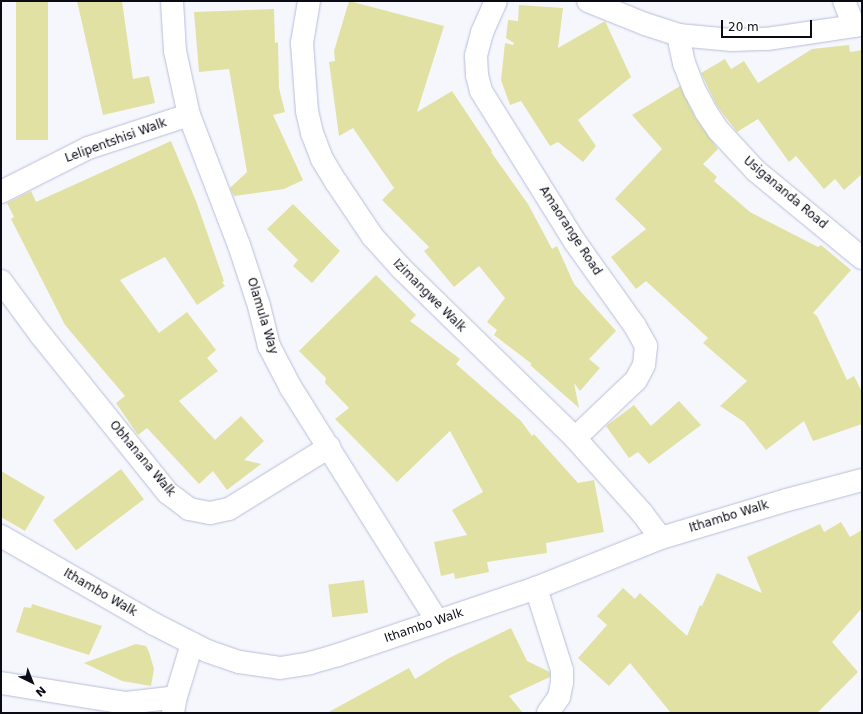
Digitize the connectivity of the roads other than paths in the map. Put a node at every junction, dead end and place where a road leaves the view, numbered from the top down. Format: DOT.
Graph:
graph roads {
  1 [pos="172,1"];
  2 [pos="309,1"];
  3 [pos="496,1"];
  4 [pos="588,1"];
  5 [pos="844,1"];
  6 [pos="858,26"];
  7 [pos="678,35"];
  8 [pos="189,114"];
  9 [pos="1,192"];
  10 [pos="862,258"];
  11 [pos="1,281"];
  12 [pos="575,438"];
  13 [pos="329,447"];
  14 [pos="862,480"];
  15 [pos="1,536"];
  16 [pos="661,538"];
  17 [pos="536,588"];
  18 [pos="437,622"];
  19 [pos="192,644"];
  20 [pos="1,683"];
  21 [pos="174,706"];
  22 [pos="548,713"];
  1 -- 8 [label="street, Olamula Way"];
  2 -- 12 [label="street, Izimangwe Walk"];
  3 -- 12 [label="street, Amaorange Road"];
  4 -- 7 [label="street"];
  5 -- 6 [label="street"];
  6 -- 7 [label="street"];
  7 -- 10 [label="street, Usigananda Road"];
  8 -- 9 [label="street, Lelipentshisi Walk"];
  8 -- 13 [label="street, Olamula Way"];
  11 -- 13 [label="street, Obhanana Walk"];
  12 -- 16 [label="street, Izimangwe Walk"];
  13 -- 18 [label="street, Olamula Way"];
  14 -- 16 [label="street, Ithambo Walk"];
  15 -- 19 [label="street, Ithambo Walk"];
  16 -- 17 [label="street, Ithambo Walk"];
  17 -- 18 [label="street, Ithambo Walk"];
  17 -- 22 [label="street"];
  18 -- 19 [label="street, Ithambo Walk"];
  19 -- 21 [label="street"];
  20 -- 21 [label="street"];
}
